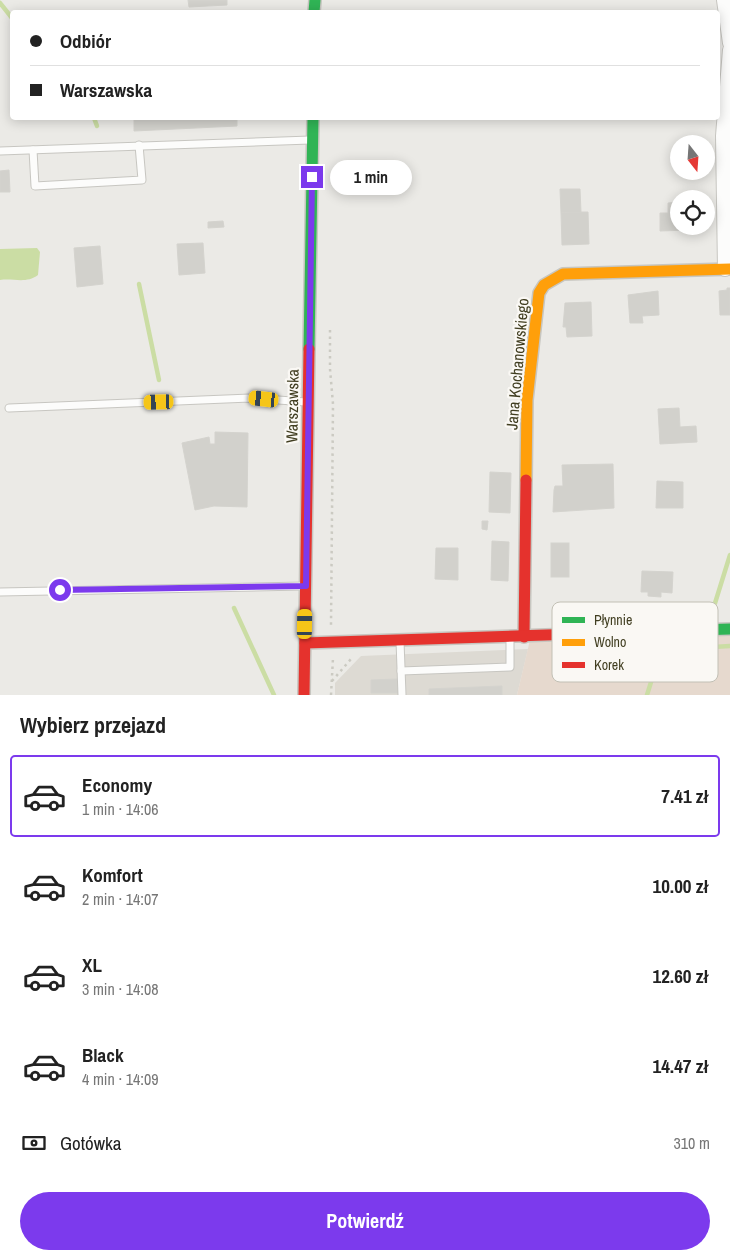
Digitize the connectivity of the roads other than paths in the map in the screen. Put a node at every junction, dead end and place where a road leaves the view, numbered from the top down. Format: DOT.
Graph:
graph roads {
  1 [pos="724,0"];
  2 [pos="730,43"];
  3 [pos="730,50"];
  4 [pos="313,120"];
  5 [pos="312,140"];
  6 [pos="139,145"];
  7 [pos="33,150"];
  8 [pos="0,151"];
  9 [pos="728,269"];
  10 [pos="308,402"];
  11 [pos="9,408"];
  12 [pos="306,586"];
  13 [pos="0,592"];
  14 [pos="552,636"];
  15 [pos="510,637"];
  16 [pos="524,637"];
  17 [pos="400,640"];
  18 [pos="305,643"];
  19 [pos="401,671"];
  20 [pos="304,695"];
  21 [pos="402,695"];
  1 -- 2 [label="street"];
  3 -- 9 [label="street"];
  4 -- 5 [label="street, Warszawska"];
  5 -- 6 [label="lane"];
  5 -- 10 [label="street, Warszawska"];
  6 -- 7 [label="lane"];
  6 -- 7 [label="lane"];
  7 -- 8 [label="lane"];
  9 -- 16 [label="street, Jana Kochanowskiego"];
  10 -- 11 [label="lane"];
  10 -- 12 [label="street, Warszawska"];
  12 -- 13 [label="lane"];
  12 -- 18 [label="street, Warszawska"];
  14 -- 16 [label="street"];
  15 -- 16 [label="street"];
  15 -- 17 [label="street"];
  15 -- 19 [label="lane"];
  17 -- 18 [label="street"];
  17 -- 19 [label="lane"];
  18 -- 20 [label="street, Warszawska"];
  19 -- 21 [label="lane"];
}
